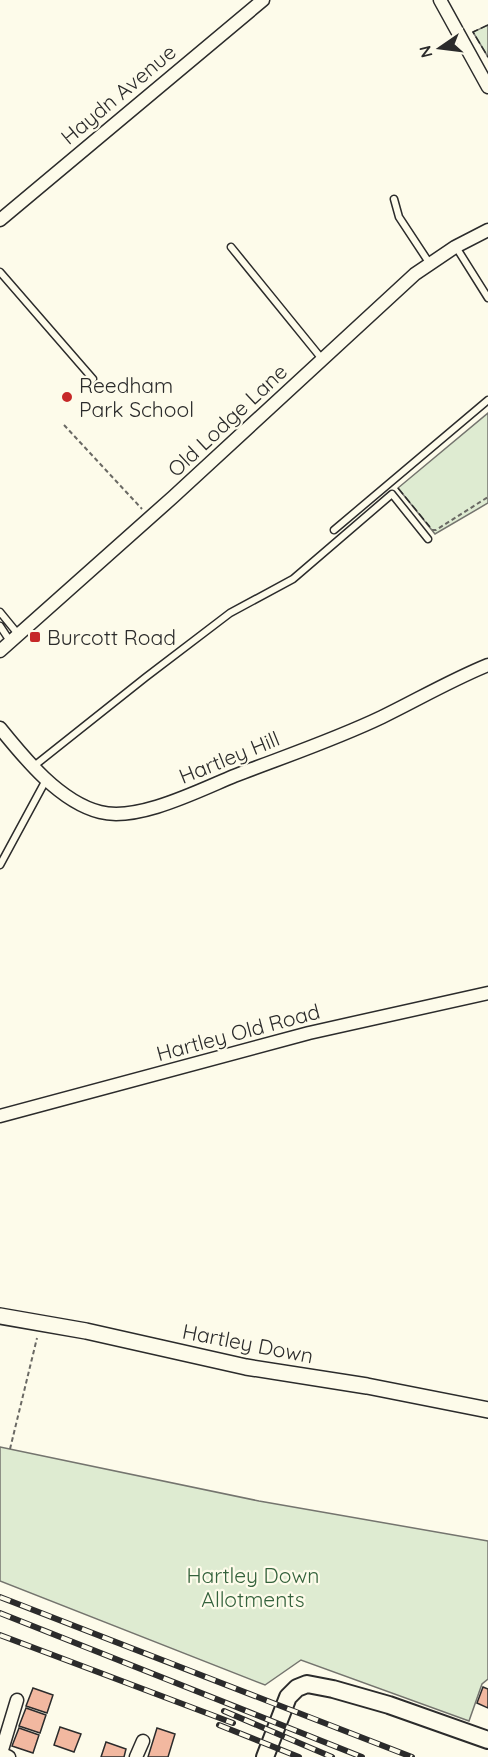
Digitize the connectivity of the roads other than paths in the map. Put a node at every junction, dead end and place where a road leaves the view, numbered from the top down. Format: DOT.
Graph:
graph roads {
  1 [pos="263,0"];
  2 [pos="440,0"];
  3 [pos="488,87"];
  4 [pos="394,199"];
  5 [pos="0,220"];
  6 [pos="488,230"];
  7 [pos="231,247"];
  8 [pos="455,247"];
  9 [pos="430,264"];
  10 [pos="0,272"];
  11 [pos="488,298"];
  12 [pos="322,359"];
  13 [pos="93,379"];
  14 [pos="488,400"];
  15 [pos="334,530"];
  16 [pos="428,539"];
  17 [pos="0,612"];
  18 [pos="0,627"];
  19 [pos="15,638"];
  20 [pos="0,651"];
  21 [pos="488,665"];
  22 [pos="0,728"];
  23 [pos="34,766"];
  24 [pos="46,780"];
  25 [pos="0,865"];
  26 [pos="488,993"];
  27 [pos="0,1116"];
  28 [pos="0,1316"];
  29 [pos="488,1410"];
  30 [pos="17,1700"];
  31 [pos="488,1740"];
  32 [pos="142,1741"];
  33 [pos="9,1757"];
  34 [pos="136,1757"];
  35 [pos="266,1757"];
  1 -- 5 [label="street, Haydn Avenue"];
  2 -- 3 [label="street"];
  4 -- 9 [label="lane"];
  6 -- 8 [label="street, Old Lodge Lane"];
  7 -- 12 [label="lane"];
  8 -- 9 [label="street, Old Lodge Lane"];
  8 -- 11 [label="lane"];
  9 -- 12 [label="street, Old Lodge Lane"];
  10 -- 13 [label="lane"];
  12 -- 19 [label="street, Old Lodge Lane"];
  14 -- 15 [label="lane"];
  16 -- 23 [label="lane"];
  17 -- 19 [label="lane"];
  18 -- 19 [label="lane"];
  19 -- 20 [label="street, Old Lodge Lane"];
  21 -- 24 [label="street, Hartley Hill"];
  22 -- 23 [label="street, Hartley Hill"];
  23 -- 24 [label="street, Hartley Hill"];
  24 -- 25 [label="lane"];
  26 -- 27 [label="street, Hartley Old Road"];
  28 -- 29 [label="street, Hartley Down"];
  30 -- 33 [label="street"];
  31 -- 35 [label="main road"];
  32 -- 34 [label="street"];
}
